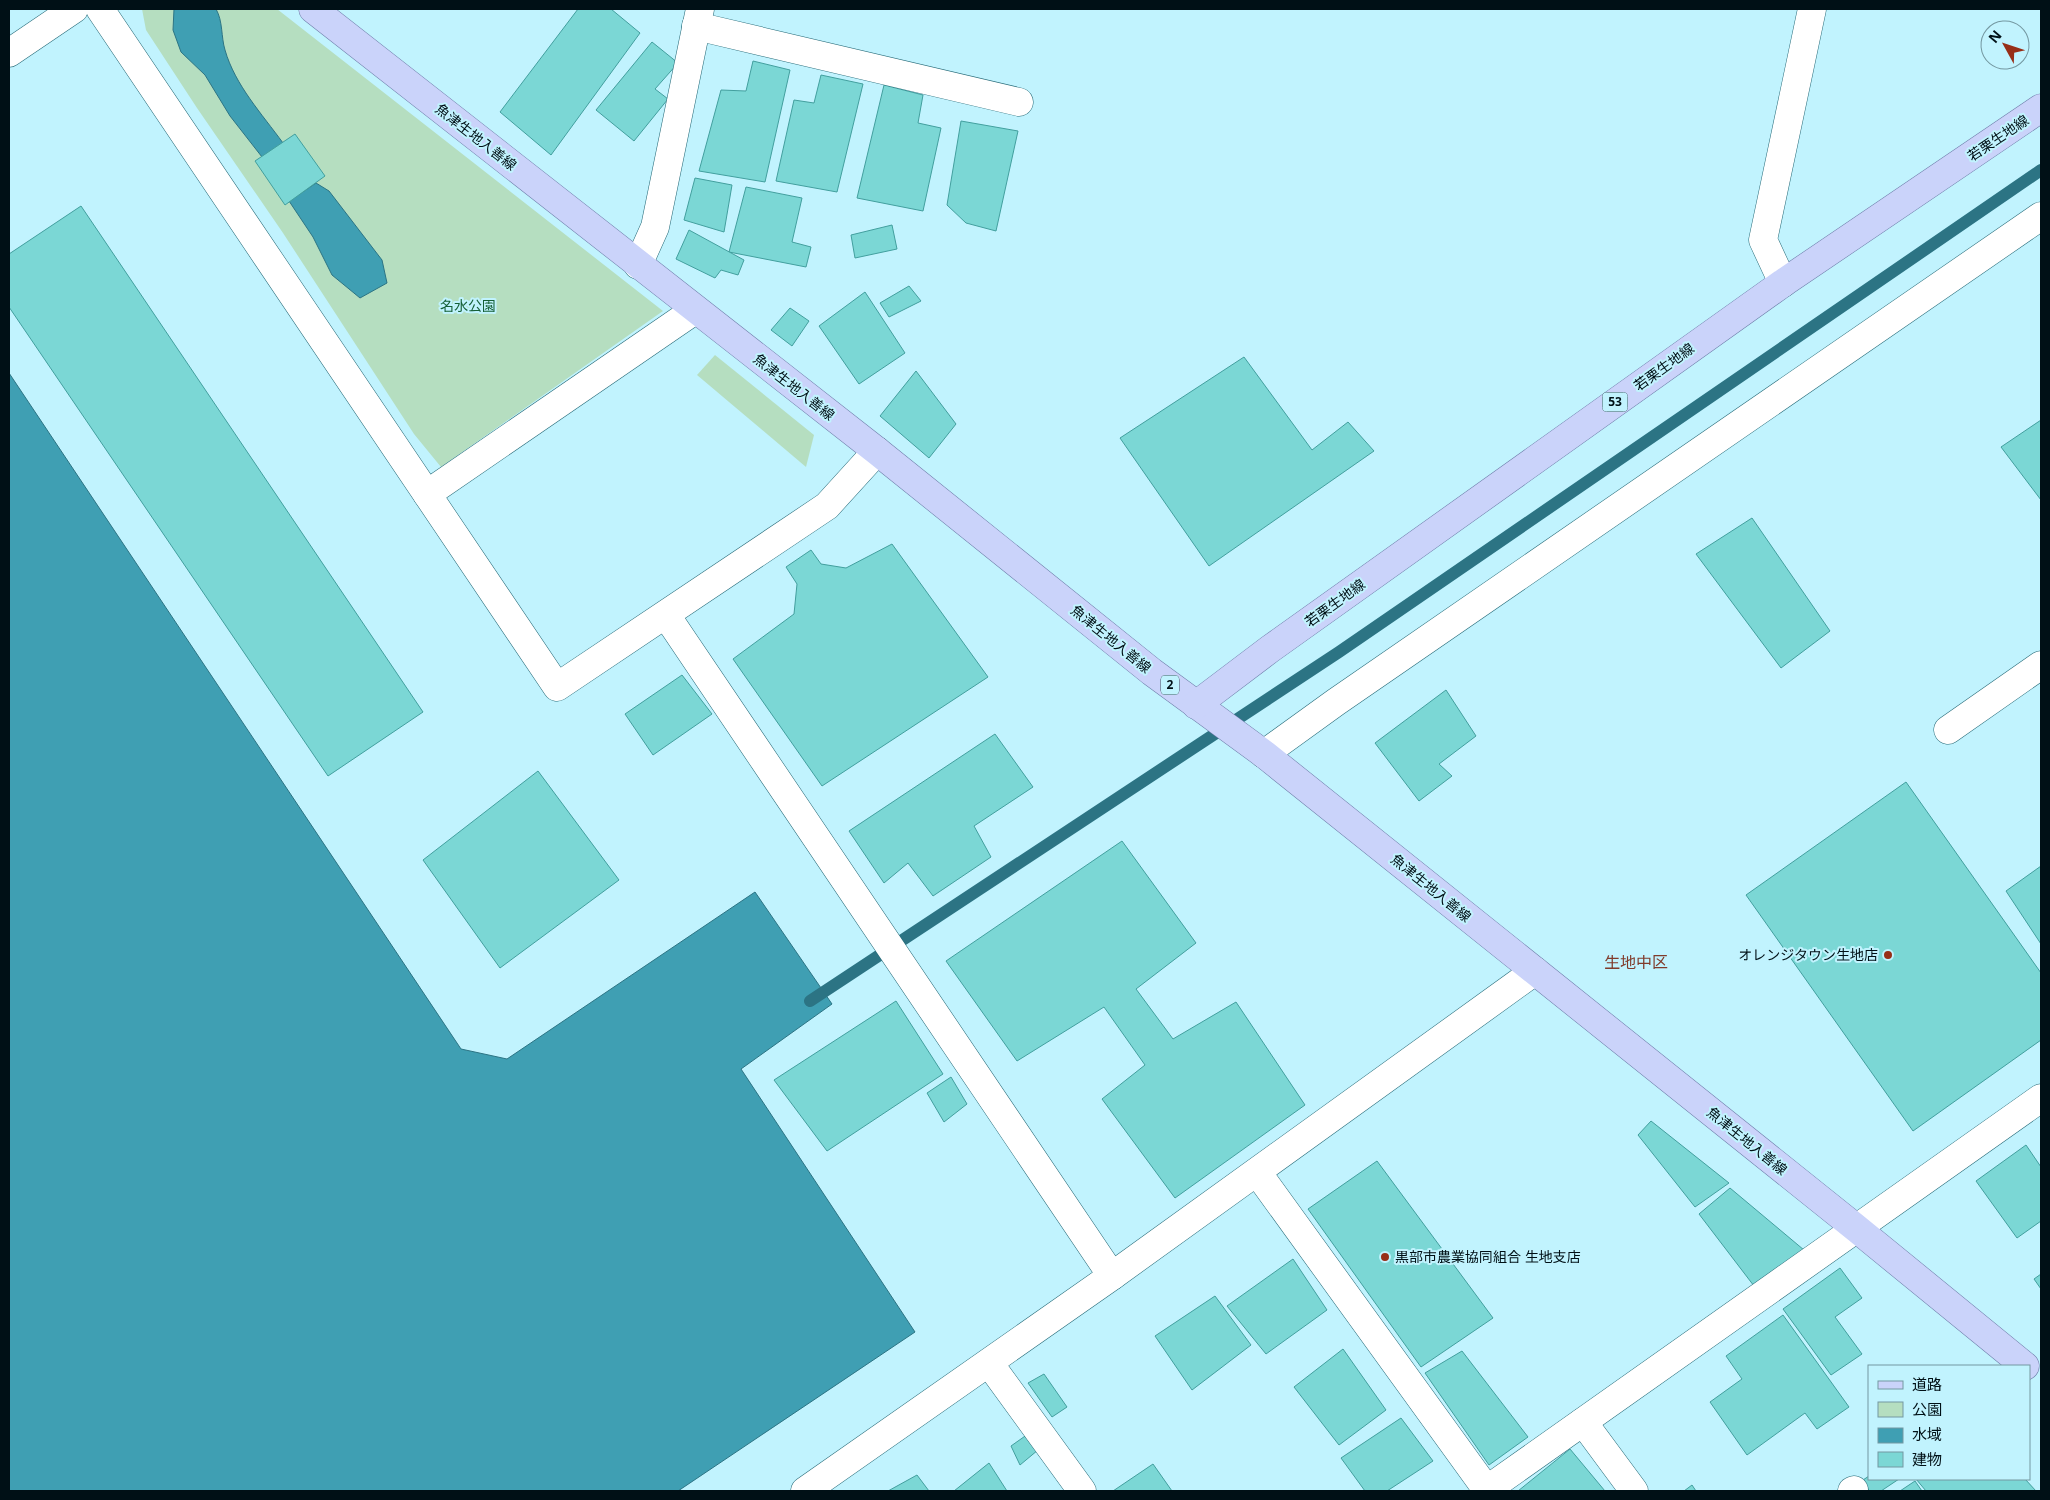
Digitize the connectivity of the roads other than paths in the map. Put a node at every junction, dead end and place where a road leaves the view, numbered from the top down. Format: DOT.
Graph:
graph roads {
  1 [pos="74,9"];
  2 [pos="100,9"];
  3 [pos="313,9"];
  4 [pos="1812,9"];
  5 [pos="698,17"];
  6 [pos="9,53"];
  7 [pos="1019,102"];
  8 [pos="2041,108"];
  9 [pos="2041,216"];
  10 [pos="638,265"];
  11 [pos="1782,283"];
  12 [pos="695,310"];
  13 [pos="877,451"];
  14 [pos="427,494"];
  15 [pos="666,614"];
  16 [pos="2041,665"];
  17 [pos="1196,705"];
  18 [pos="1948,730"];
  19 [pos="1264,754"];
  20 [pos="1535,971"];
  21 [pos="2041,1098"];
  22 [pos="1257,1172"];
  23 [pos="1856,1228"];
  24 [pos="1112,1276"];
  25 [pos="989,1363"];
  26 [pos="2024,1365"];
  27 [pos="2030,1371"];
  28 [pos="2041,1380"];
  29 [pos="1583,1422"];
  30 [pos="1486,1490"];
  31 [pos="805,1491"];
  32 [pos="1082,1491"];
  33 [pos="1634,1491"];
  1 -- 6 [label="street"];
  2 -- 14 [label="street"];
  3 -- 10 [label="main road, 魚津生地入善線 / 2"];
  4 -- 11 [label="street"];
  5 -- 7 [label="street"];
  5 -- 10 [label="street"];
  8 -- 11 [label="main road, 若栗生地線 / 53"];
  9 -- 19 [label="street"];
  10 -- 12 [label="main road, 魚津生地入善線 / 2"];
  11 -- 17 [label="main road, 若栗生地線 / 53"];
  12 -- 13 [label="main road, 魚津生地入善線 / 2"];
  12 -- 14 [label="street"];
  13 -- 15 [label="street"];
  13 -- 17 [label="main road, 魚津生地入善線 / 2"];
  14 -- 15 [label="street"];
  15 -- 24 [label="street"];
  16 -- 18 [label="street"];
  17 -- 19 [label="main road, 魚津生地入善線 / 2"];
  19 -- 20 [label="main road, 魚津生地入善線 / 2"];
  20 -- 22 [label="street"];
  20 -- 23 [label="main road, 魚津生地入善線 / 2"];
  21 -- 23 [label="street"];
  22 -- 24 [label="street"];
  22 -- 30 [label="street"];
  23 -- 26 [label="main road, 魚津生地入善線 / 2"];
  23 -- 29 [label="street"];
  24 -- 25 [label="street"];
  25 -- 31 [label="street"];
  25 -- 32 [label="street"];
  27 -- 28 [label="main road"];
  29 -- 30 [label="street"];
  29 -- 33 [label="street"];
}
